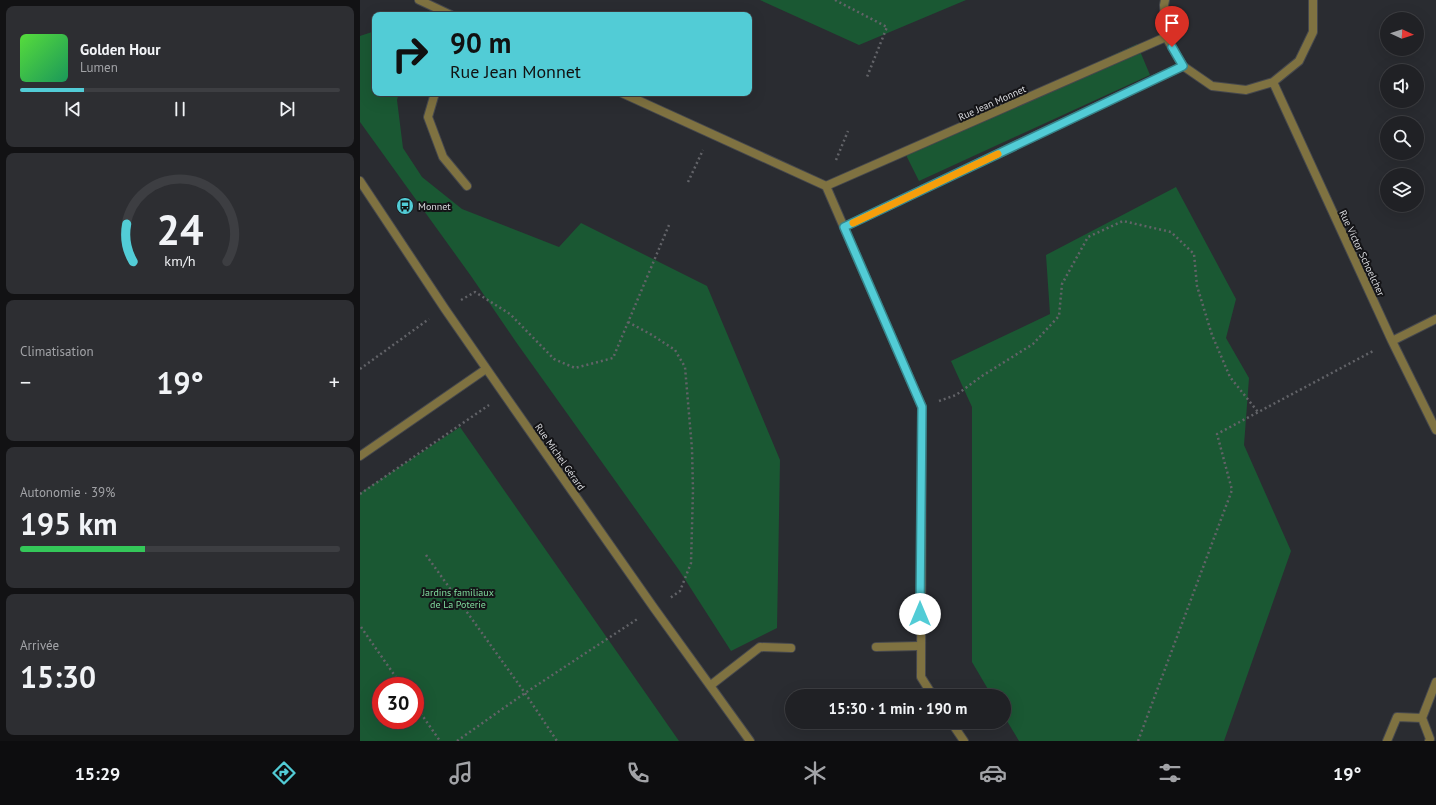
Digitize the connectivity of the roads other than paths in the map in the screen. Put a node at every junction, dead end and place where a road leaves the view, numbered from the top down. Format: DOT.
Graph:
graph roads {
  1 [pos="418,0"];
  2 [pos="1165,0"];
  3 [pos="1313,0"];
  4 [pos="444,12"];
  5 [pos="1166,37"];
  6 [pos="1183,66"];
  7 [pos="1273,82"];
  8 [pos="434,96"];
  9 [pos="629,96"];
  10 [pos="360,181"];
  11 [pos="467,186"];
  12 [pos="826,186"];
  13 [pos="844,227"];
  14 [pos="1436,319"];
  15 [pos="1392,341"];
  16 [pos="486,369"];
  17 [pos="1436,430"];
  18 [pos="360,456"];
  19 [pos="920,646"];
  20 [pos="876,647"];
  21 [pos="790,648"];
  22 [pos="1436,682"];
  23 [pos="711,685"];
  24 [pos="928,689"];
  25 [pos="1422,718"];
  26 [pos="956,729"];
  27 [pos="750,741"];
  28 [pos="964,741"];
  29 [pos="1387,741"];
  30 [pos="1429,741"];
  1 -- 4 [label="street"];
  2 -- 5 [label="street"];
  3 -- 7 [label="street"];
  5 -- 6 [label="street"];
  5 -- 12 [label="street, Rue Jean Monnet"];
  6 -- 7 [label="street"];
  6 -- 13 [label="street"];
  7 -- 15 [label="street, Rue Victor Schoelcher"];
  8 -- 11 [label="street"];
  9 -- 12 [label="street"];
  10 -- 16 [label="street, Rue Michel Gérard"];
  12 -- 13 [label="street"];
  13 -- 19 [label="street"];
  14 -- 15 [label="street"];
  15 -- 17 [label="street, Rue Victor Schoelcher"];
  16 -- 18 [label="street"];
  16 -- 23 [label="street, Rue Michel Gérard"];
  19 -- 20 [label="street"];
  19 -- 24 [label="street"];
  21 -- 23 [label="street"];
  22 -- 25 [label="street"];
  23 -- 27 [label="street, Rue Michel Gérard"];
  25 -- 29 [label="street"];
  25 -- 30 [label="street"];
  26 -- 28 [label="street"];
}
